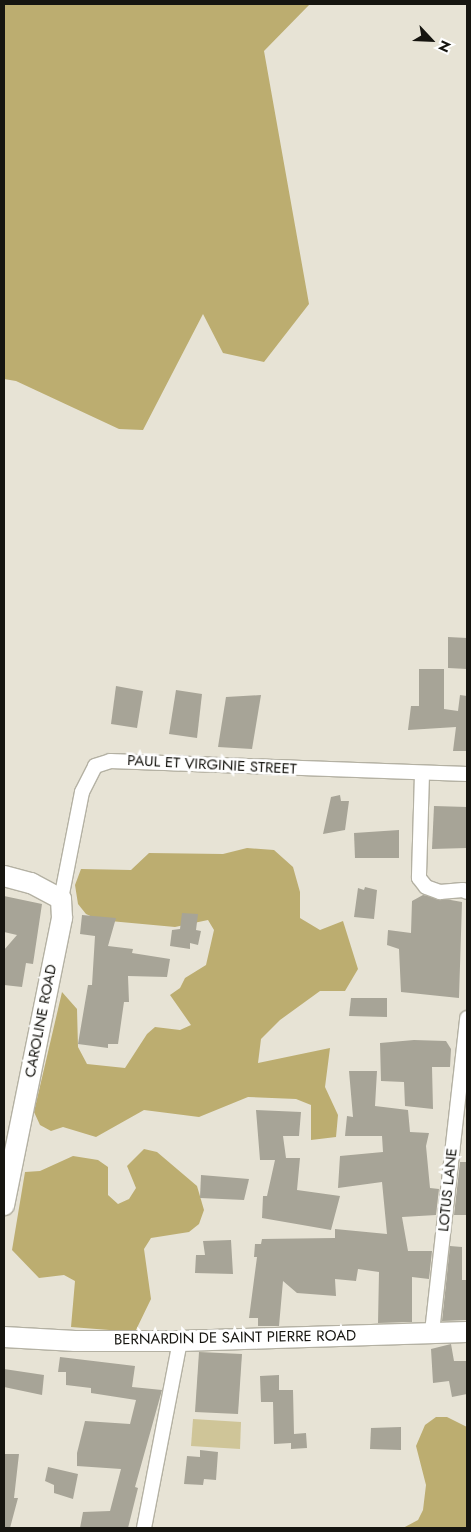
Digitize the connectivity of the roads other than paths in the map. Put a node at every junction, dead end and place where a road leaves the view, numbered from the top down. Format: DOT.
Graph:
graph roads {
  1 [pos="422,774"];
  2 [pos="467,774"];
  3 [pos="4,876"];
  4 [pos="467,892"];
  5 [pos="61,899"];
  6 [pos="467,1018"];
  7 [pos="4,1205"];
  8 [pos="432,1332"];
  9 [pos="467,1332"];
  10 [pos="4,1337"];
  11 [pos="180,1342"];
  12 [pos="144,1528"];
  1 -- 2 [label="street, PAUL ET VIRGINIE STREET"];
  1 -- 4 [label="street"];
  1 -- 5 [label="street, PAUL ET VIRGINIE STREET"];
  3 -- 5 [label="main road"];
  5 -- 7 [label="main road, CAROLINE ROAD"];
  6 -- 8 [label="street, LOTUS LANE"];
  8 -- 9 [label="main road, BERNARDIN DE SAINT PIERRE ROAD"];
  8 -- 11 [label="main road, BERNARDIN DE SAINT PIERRE ROAD"];
  10 -- 11 [label="main road, BERNARDIN DE SAINT PIERRE ROAD"];
  11 -- 12 [label="street"];
}
